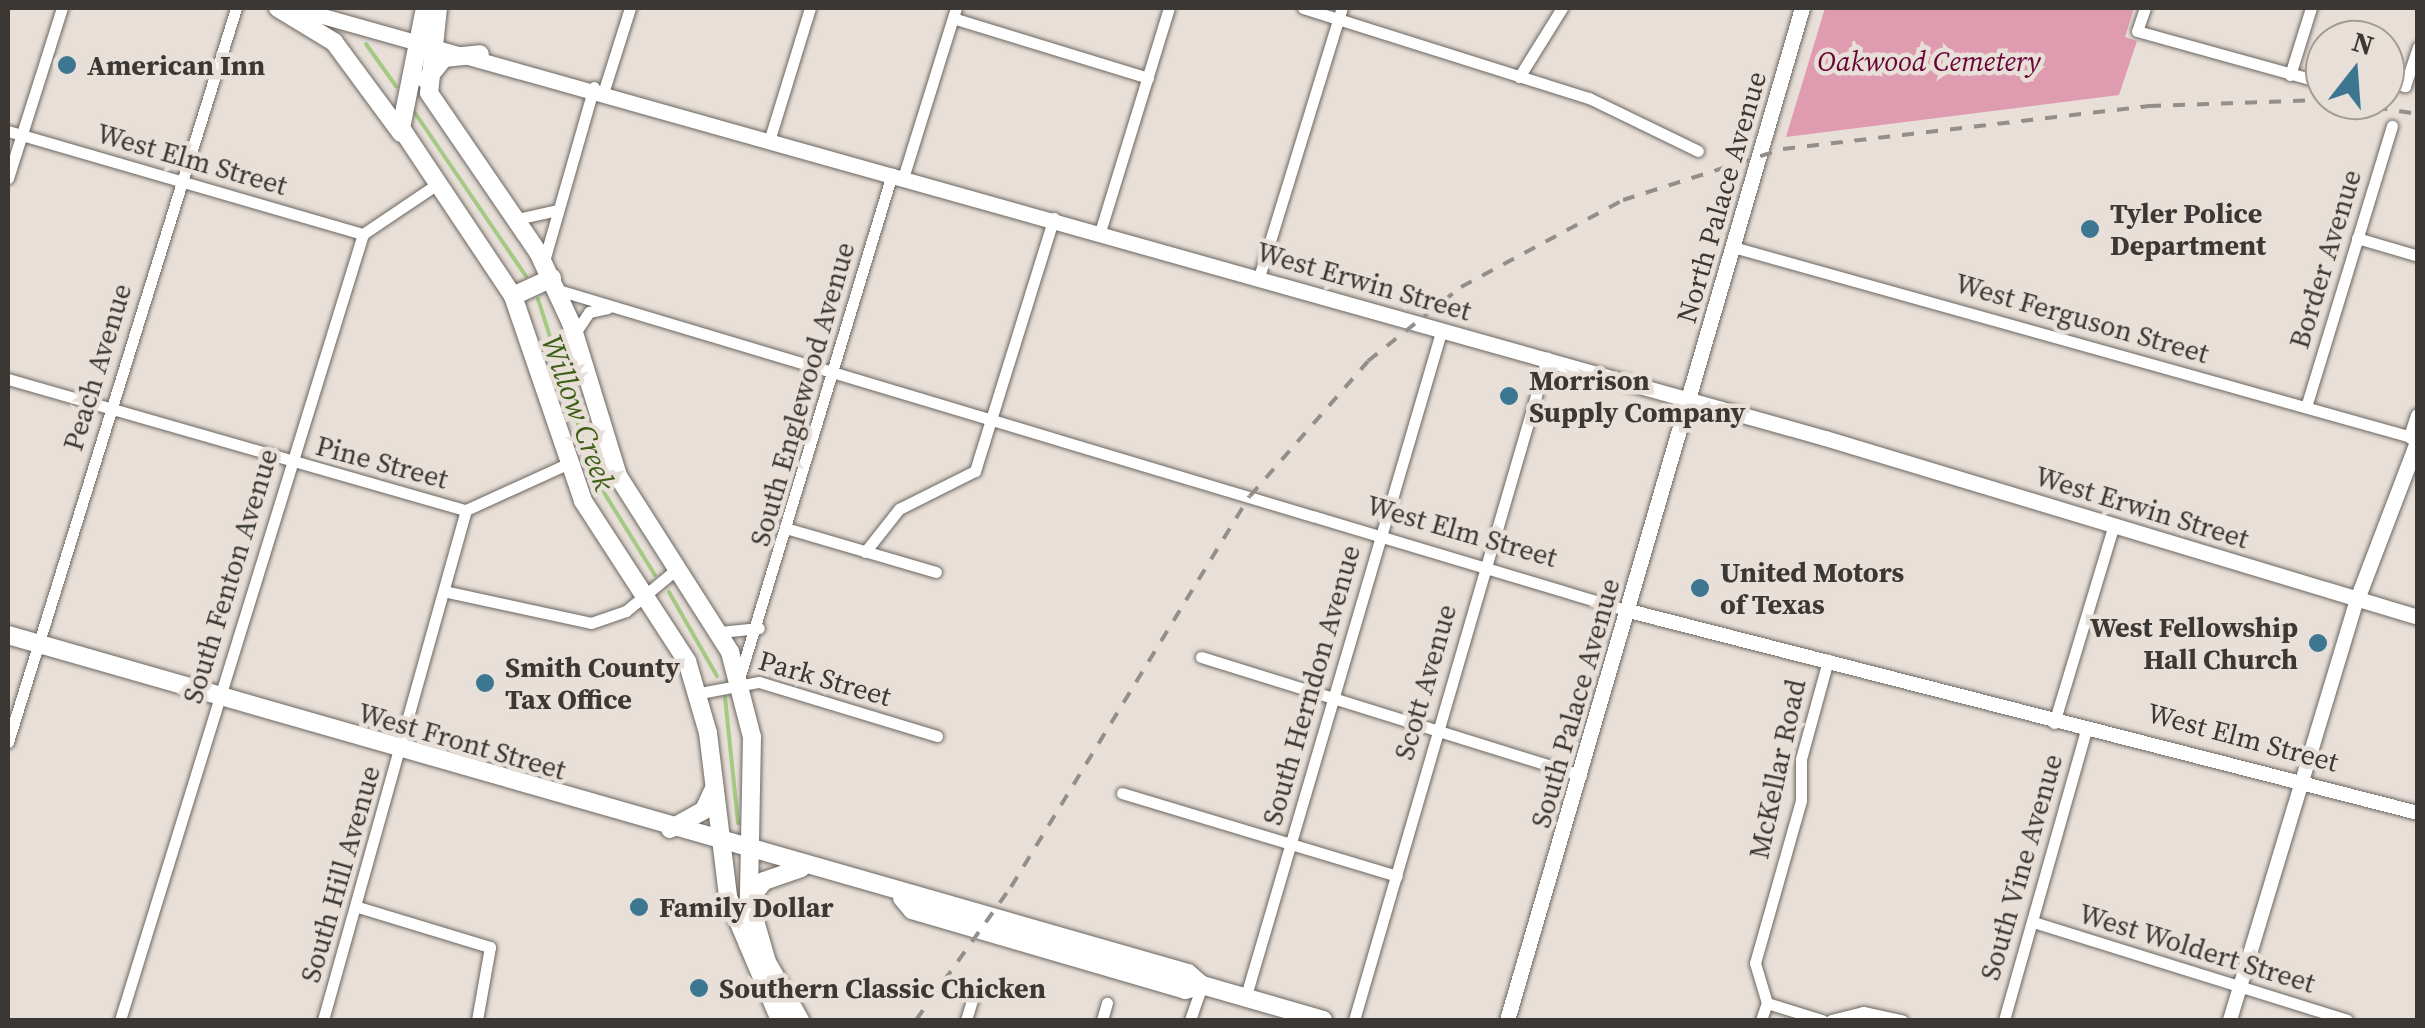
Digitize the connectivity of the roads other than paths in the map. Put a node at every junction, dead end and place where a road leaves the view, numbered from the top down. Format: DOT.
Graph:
graph roads {
  1 [pos="62,8"];
  2 [pos="236,8"];
  3 [pos="278,8"];
  4 [pos="294,8"];
  5 [pos="425,8"];
  6 [pos="438,8"];
  7 [pos="630,8"];
  8 [pos="810,8"];
  9 [pos="1169,8"];
  10 [pos="1303,8"];
  11 [pos="1562,8"];
  12 [pos="1802,8"];
  13 [pos="2144,8"];
  14 [pos="2311,8"];
  15 [pos="955,13"];
  16 [pos="1340,13"];
  17 [pos="424,38"];
  18 [pos="2418,47"];
  19 [pos="480,54"];
  20 [pos="2290,75"];
  21 [pos="1519,77"];
  22 [pos="1148,78"];
  23 [pos="2305,78"];
  24 [pos="426,80"];
  25 [pos="2405,86"];
  26 [pos="600,89"];
  27 [pos="2392,126"];
  28 [pos="8,131"];
  29 [pos="21,135"];
  30 [pos="405,137"];
  31 [pos="770,138"];
  32 [pos="1698,151"];
  33 [pos="898,176"];
  34 [pos="8,178"];
  35 [pos="181,182"];
  36 [pos="440,183"];
  37 [pos="558,210"];
  38 [pos="517,218"];
  39 [pos="1054,218"];
  40 [pos="1100,232"];
  41 [pos="363,234"];
  42 [pos="2357,238"];
  43 [pos="1732,247"];
  44 [pos="2418,256"];
  45 [pos="551,277"];
  46 [pos="1259,277"];
  47 [pos="513,296"];
  48 [pos="612,308"];
  49 [pos="1442,329"];
  50 [pos="574,333"];
  51 [pos="1547,358"];
  52 [pos="834,374"];
  53 [pos="8,380"];
  54 [pos="1689,400"];
  55 [pos="2306,407"];
  56 [pos="109,410"];
  57 [pos="2418,416"];
  58 [pos="994,420"];
  59 [pos="2414,438"];
  60 [pos="290,463"];
  61 [pos="566,464"];
  62 [pos="466,510"];
  63 [pos="2114,524"];
  64 [pos="790,529"];
  65 [pos="1382,534"];
  66 [pos="866,552"];
  67 [pos="1485,562"];
  68 [pos="678,568"];
  69 [pos="936,572"];
  70 [pos="448,592"];
  71 [pos="646,596"];
  72 [pos="2356,599"];
  73 [pos="1629,611"];
  74 [pos="2418,617"];
  75 [pos="760,628"];
  76 [pos="720,632"];
  77 [pos="8,636"];
  78 [pos="36,644"];
  79 [pos="1202,656"];
  80 [pos="1828,660"];
  81 [pos="739,680"];
  82 [pos="700,693"];
  83 [pos="218,698"];
  84 [pos="1332,698"];
  85 [pos="2054,724"];
  86 [pos="2086,727"];
  87 [pos="1437,730"];
  88 [pos="937,736"];
  89 [pos="8,742"];
  90 [pos="402,752"];
  91 [pos="1582,775"];
  92 [pos="2300,777"];
  93 [pos="714,789"];
  94 [pos="1122,793"];
  95 [pos="2418,813"];
  96 [pos="670,829"];
  97 [pos="1290,842"];
  98 [pos="719,843"];
  99 [pos="748,852"];
  100 [pos="801,868"];
  101 [pos="1397,876"];
  102 [pos="748,900"];
  103 [pos="358,907"];
  104 [pos="2033,922"];
  105 [pos="1202,986"];
  106 [pos="2240,987"];
  107 [pos="976,988"];
  108 [pos="1245,999"];
  109 [pos="1107,1003"];
  110 [pos="1766,1003"];
  111 [pos="120,1020"];
  112 [pos="323,1020"];
  113 [pos="477,1020"];
  114 [pos="780,1020"];
  115 [pos="800,1020"];
  116 [pos="966,1020"];
  117 [pos="1102,1020"];
  118 [pos="1190,1020"];
  119 [pos="1323,1020"];
  120 [pos="1354,1020"];
  121 [pos="1507,1020"];
  122 [pos="1761,1020"];
  123 [pos="1822,1020"];
  124 [pos="1837,1020"];
  125 [pos="1902,1020"];
  126 [pos="2004,1020"];
  127 [pos="2230,1020"];
  128 [pos="2347,1020"];
  1 -- 29 [label="street"];
  2 -- 35 [label="street, Peach Avenue"];
  3 -- 30 [label="main road"];
  4 -- 17 [label="main road, West Erwin Street"];
  5 -- 17 [label="main road"];
  6 -- 17 [label="main road"];
  7 -- 26 [label="street"];
  8 -- 31 [label="street"];
  9 -- 22 [label="street"];
  10 -- 16 [label="street"];
  11 -- 21 [label="street"];
  12 -- 43 [label="main road, North Palace Avenue"];
  13 -- 20 [label="street"];
  14 -- 20 [label="street"];
  15 -- 22 [label="street"];
  15 -- 33 [label="street, South Englewood Avenue"];
  16 -- 21 [label="street"];
  16 -- 46 [label="street"];
  17 -- 19 [label="main road, West Erwin Street"];
  17 -- 24 [label="main road"];
  17 -- 30 [label="main road"];
  18 -- 25 [label="street"];
  19 -- 24 [label="main road"];
  19 -- 26 [label="main road, West Erwin Street"];
  20 -- 23 [label="street"];
  21 -- 32 [label="street"];
  22 -- 40 [label="street"];
  24 -- 38 [label="main road"];
  26 -- 31 [label="main road, West Erwin Street"];
  26 -- 37 [label="street"];
  27 -- 42 [label="street, Border Avenue"];
  28 -- 29 [label="street, West Elm Street"];
  29 -- 34 [label="street"];
  29 -- 35 [label="street, West Elm Street"];
  30 -- 36 [label="main road"];
  31 -- 33 [label="main road, West Erwin Street"];
  33 -- 39 [label="main road, West Erwin Street"];
  33 -- 52 [label="street, South Englewood Avenue"];
  35 -- 41 [label="street, West Elm Street"];
  35 -- 56 [label="street, Peach Avenue"];
  36 -- 41 [label="street"];
  36 -- 47 [label="main road"];
  37 -- 38 [label="street"];
  37 -- 45 [label="street"];
  38 -- 45 [label="main road"];
  39 -- 40 [label="main road, West Erwin Street"];
  39 -- 58 [label="street"];
  40 -- 46 [label="main road, West Erwin Street"];
  41 -- 60 [label="street, South Fenton Avenue"];
  42 -- 44 [label="street"];
  42 -- 55 [label="street, Border Avenue"];
  43 -- 54 [label="main road, North Palace Avenue"];
  43 -- 55 [label="street, West Ferguson Street"];
  45 -- 47 [label="main road"];
  45 -- 48 [label="street, West Elm Street"];
  45 -- 50 [label="main road"];
  46 -- 49 [label="main road, West Erwin Street"];
  47 -- 61 [label="main road"];
  48 -- 50 [label="street"];
  48 -- 52 [label="street, West Elm Street"];
  49 -- 51 [label="main road, West Erwin Street"];
  49 -- 65 [label="street, South Herndon Avenue"];
  50 -- 68 [label="main road"];
  51 -- 54 [label="main road, West Erwin Street"];
  51 -- 67 [label="street, Scott Avenue"];
  52 -- 58 [label="street, West Elm Street"];
  52 -- 64 [label="street, South Englewood Avenue"];
  53 -- 56 [label="street, Pine Street"];
  54 -- 63 [label="main road, West Erwin Street"];
  54 -- 73 [label="main road, South Palace Avenue"];
  55 -- 59 [label="street, West Ferguson Street"];
  56 -- 60 [label="street, Pine Street"];
  56 -- 78 [label="street, Peach Avenue"];
  57 -- 59 [label="street"];
  58 -- 65 [label="street, West Elm Street"];
  58 -- 66 [label="street"];
  59 -- 72 [label="main road"];
  60 -- 62 [label="street, Pine Street"];
  60 -- 83 [label="street, South Fenton Avenue"];
  61 -- 62 [label="street, Pine Street"];
  61 -- 71 [label="main road"];
  62 -- 70 [label="street, South Hill Avenue"];
  63 -- 72 [label="main road, West Erwin Street"];
  63 -- 85 [label="street, South Vine Avenue"];
  64 -- 66 [label="street"];
  64 -- 75 [label="street, South Englewood Avenue"];
  65 -- 67 [label="street, West Elm Street"];
  65 -- 84 [label="street, South Herndon Avenue"];
  66 -- 69 [label="street"];
  67 -- 73 [label="street, West Elm Street"];
  67 -- 87 [label="street, Scott Avenue"];
  68 -- 71 [label="street"];
  68 -- 76 [label="main road"];
  70 -- 71 [label="street"];
  70 -- 90 [label="street, South Hill Avenue"];
  71 -- 82 [label="main road"];
  72 -- 74 [label="main road, West Erwin Street"];
  72 -- 92 [label="street"];
  73 -- 80 [label="street, West Elm Street"];
  73 -- 91 [label="main road, South Palace Avenue"];
  75 -- 76 [label="street"];
  75 -- 81 [label="street, South Englewood Avenue"];
  76 -- 81 [label="main road"];
  77 -- 78 [label="main road, West Front Street"];
  78 -- 83 [label="main road, West Front Street"];
  78 -- 89 [label="street, Peach Avenue"];
  79 -- 84 [label="street"];
  80 -- 85 [label="street, West Elm Street"];
  80 -- 110 [label="street, McKellar Road"];
  81 -- 82 [label="street, Park Street"];
  81 -- 88 [label="street, Park Street"];
  81 -- 99 [label="main road"];
  82 -- 93 [label="main road"];
  83 -- 90 [label="main road, West Front Street"];
  83 -- 111 [label="street, South Fenton Avenue"];
  84 -- 87 [label="street"];
  84 -- 97 [label="street, South Herndon Avenue"];
  85 -- 86 [label="street, West Elm Street"];
  86 -- 92 [label="street, West Elm Street"];
  86 -- 104 [label="street, South Vine Avenue"];
  87 -- 91 [label="street"];
  87 -- 101 [label="street, Scott Avenue"];
  90 -- 96 [label="main road, West Front Street"];
  90 -- 103 [label="street, South Hill Avenue"];
  91 -- 121 [label="main road, South Palace Avenue"];
  92 -- 95 [label="street, West Elm Street"];
  92 -- 106 [label="street"];
  93 -- 96 [label="main road"];
  93 -- 98 [label="main road"];
  94 -- 97 [label="street"];
  96 -- 98 [label="main road, West Front Street"];
  97 -- 101 [label="street"];
  97 -- 108 [label="street, South Herndon Avenue"];
  98 -- 99 [label="main road, West Front Street"];
  98 -- 114 [label="main road"];
  99 -- 100 [label="main road, West Front Street"];
  99 -- 102 [label="main road"];
  100 -- 102 [label="main road"];
  100 -- 105 [label="main road, West Front Street"];
  101 -- 120 [label="street, Scott Avenue"];
  102 -- 115 [label="main road"];
  103 -- 112 [label="street, South Hill Avenue"];
  103 -- 113 [label="street"];
  104 -- 106 [label="street, West Woldert Street"];
  104 -- 126 [label="street, South Vine Avenue"];
  105 -- 108 [label="main road, West Front Street"];
  105 -- 118 [label="street"];
  106 -- 127 [label="street"];
  106 -- 128 [label="street, West Woldert Street"];
  107 -- 116 [label="street"];
  108 -- 119 [label="main road, West Front Street"];
  109 -- 117 [label="street"];
  110 -- 122 [label="street"];
  110 -- 123 [label="street"];
  124 -- 125 [label="street"];
}
